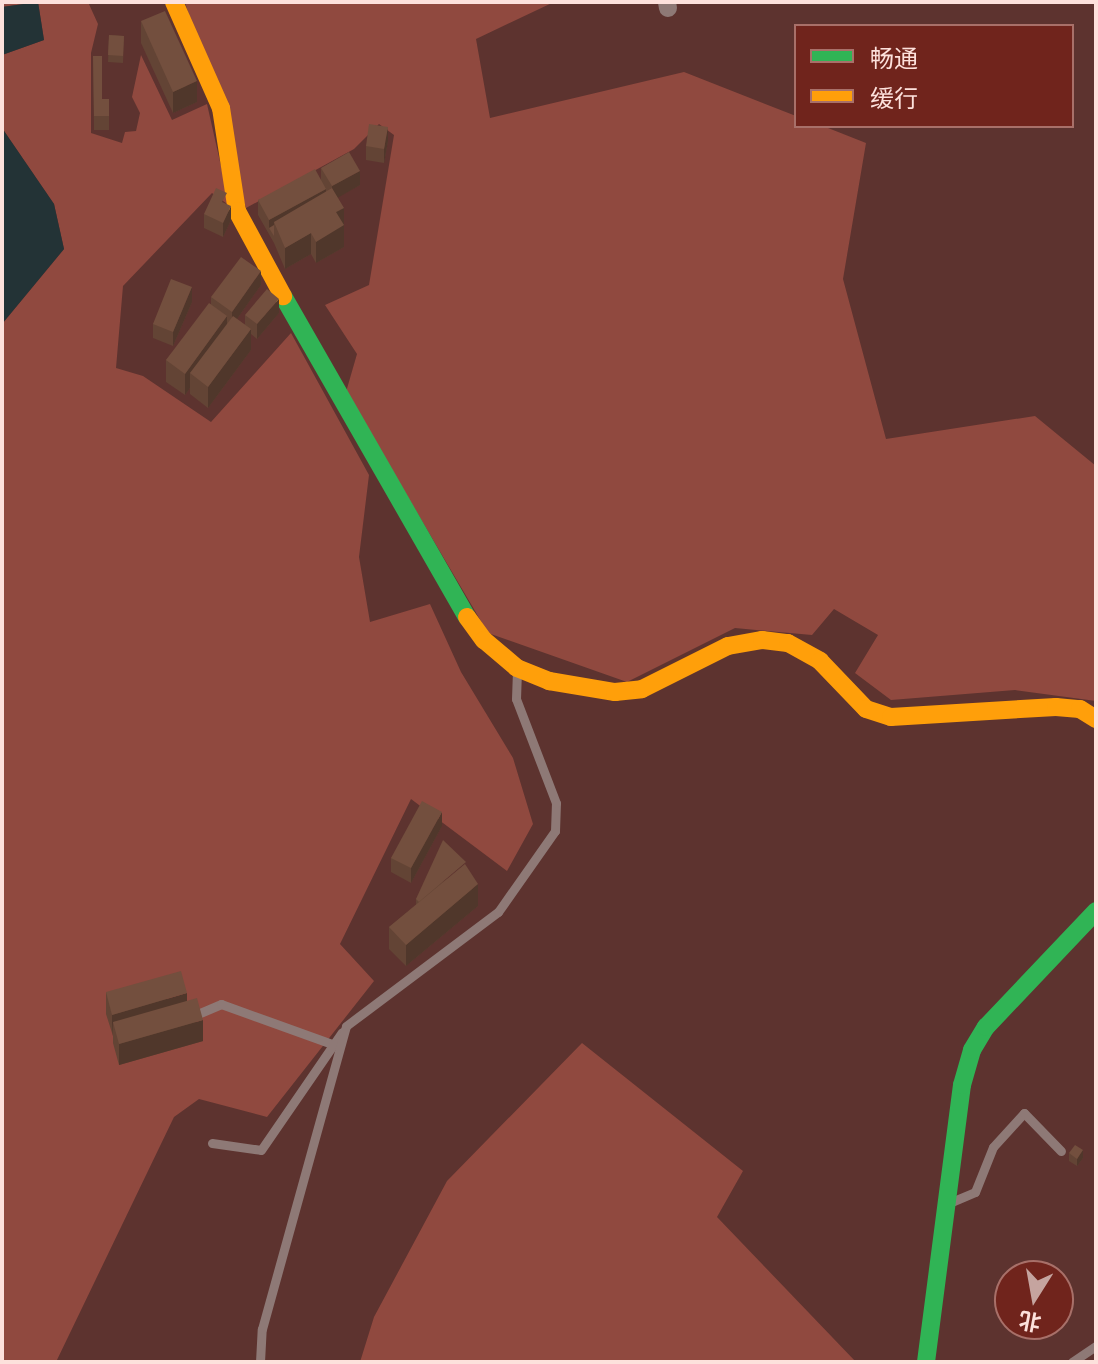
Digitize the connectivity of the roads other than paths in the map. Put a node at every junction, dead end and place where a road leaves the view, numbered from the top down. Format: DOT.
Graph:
graph roads {
  1 [pos="174,2"];
  2 [pos="517,668"];
  3 [pos="1096,719"];
  4 [pos="1096,911"];
  5 [pos="200,1013"];
  6 [pos="346,1026"];
  7 [pos="332,1044"];
  8 [pos="212,1143"];
  9 [pos="1061,1151"];
  10 [pos="946,1204"];
  11 [pos="1096,1346"];
  12 [pos="260,1362"];
  13 [pos="926,1362"];
  14 [pos="1072,1362"];
  1 -- 2 [label="street"];
  2 -- 3 [label="street"];
  2 -- 6 [label="lane"];
  4 -- 10 [label="street"];
  5 -- 7 [label="lane"];
  6 -- 7 [label="lane"];
  6 -- 12 [label="lane"];
  7 -- 8 [label="lane"];
  9 -- 10 [label="lane"];
  10 -- 13 [label="street"];
  11 -- 14 [label="lane"];
}
